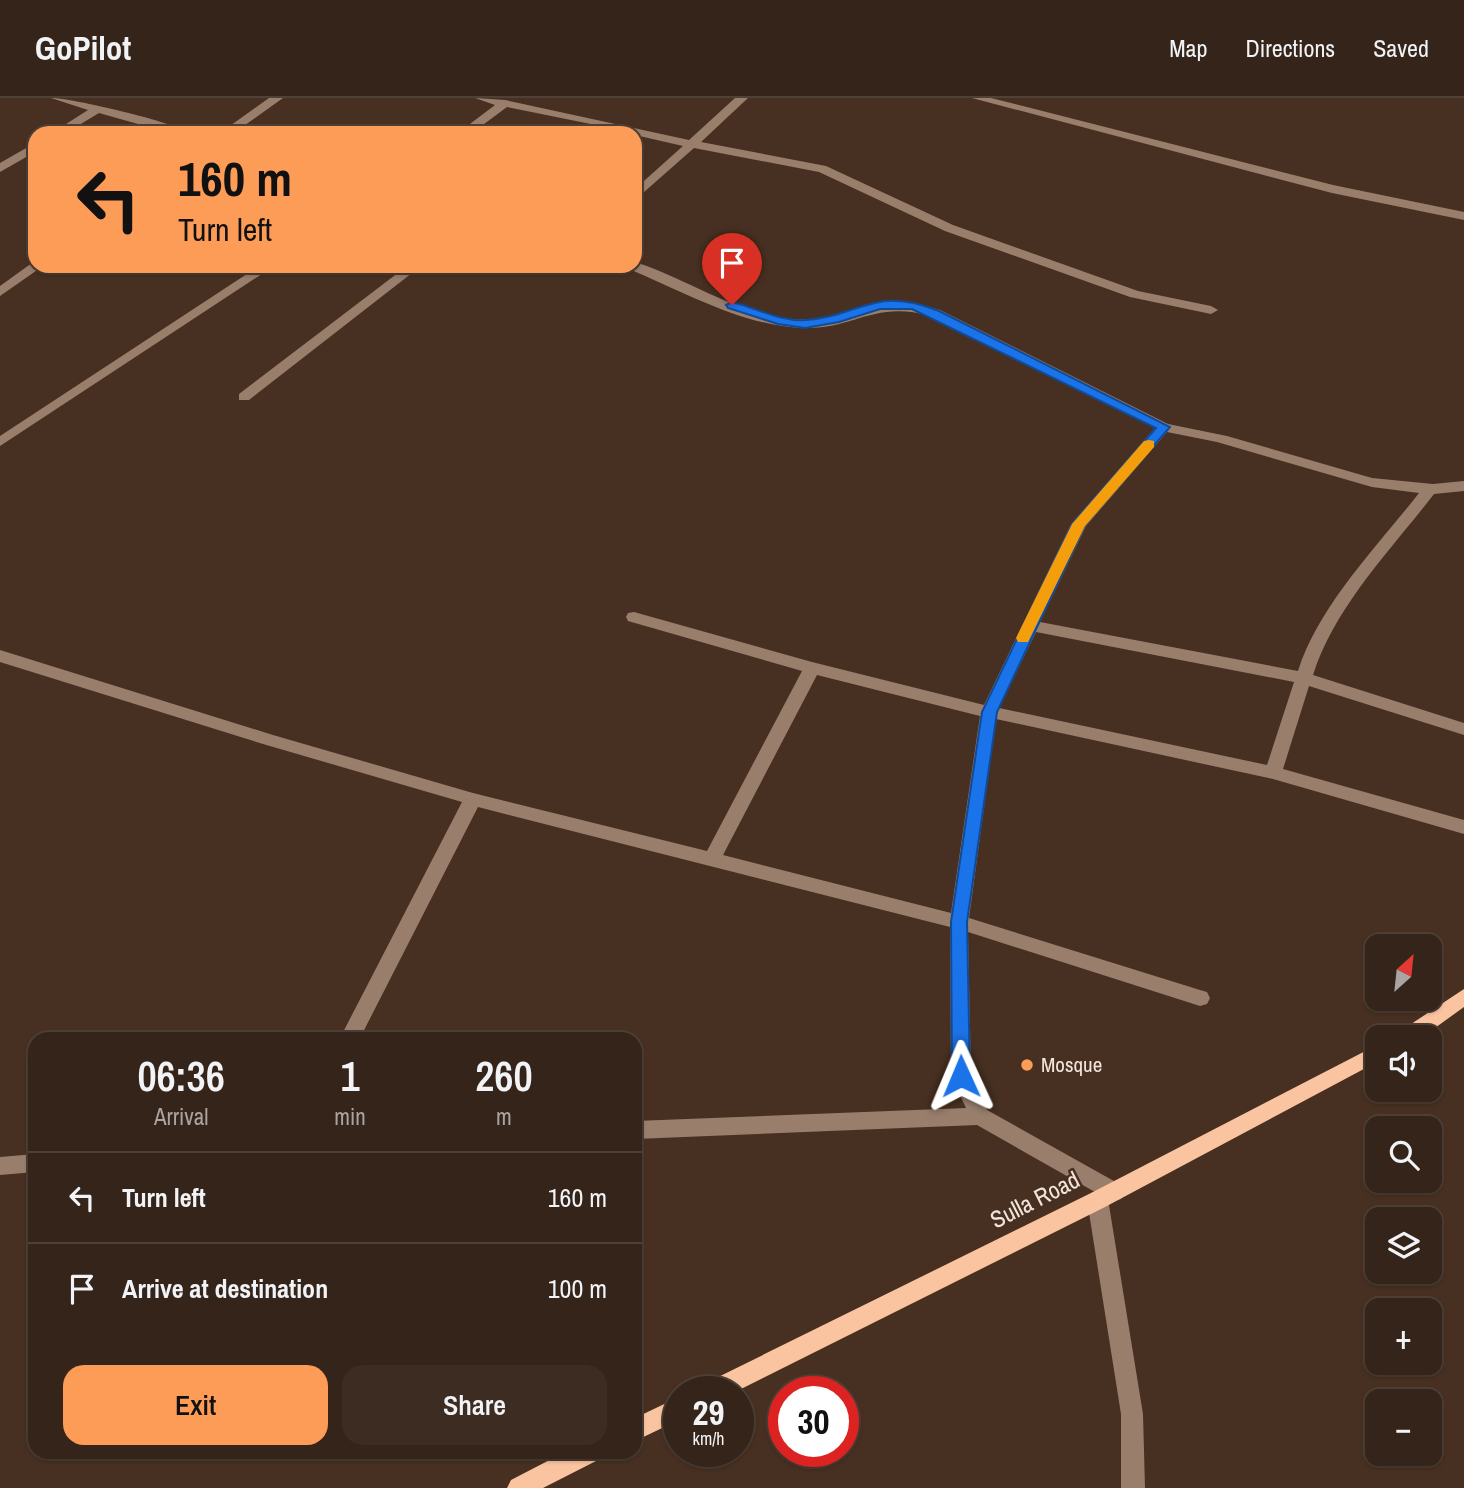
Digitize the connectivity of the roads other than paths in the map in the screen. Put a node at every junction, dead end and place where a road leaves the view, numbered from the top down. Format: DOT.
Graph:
graph roads {
  1 [pos="57,98"];
  2 [pos="277,98"];
  3 [pos="481,98"];
  4 [pos="742,98"];
  5 [pos="978,98"];
  6 [pos="505,103"];
  7 [pos="99,108"];
  8 [pos="69,126"];
  9 [pos="159,126"];
  10 [pos="236,126"];
  11 [pos="474,126"];
  12 [pos="607,126"];
  13 [pos="642,134"];
  14 [pos="691,145"];
  15 [pos="28,151"];
  16 [pos="0,168"];
  17 [pos="642,190"];
  18 [pos="1464,216"];
  19 [pos="642,269"];
  20 [pos="28,272"];
  21 [pos="257,273"];
  22 [pos="406,273"];
  23 [pos="0,292"];
  24 [pos="1211,310"];
  25 [pos="244,397"];
  26 [pos="1164,427"];
  27 [pos="0,442"];
  28 [pos="1464,486"];
  29 [pos="1430,489"];
  30 [pos="634,617"];
  31 [pos="1029,625"];
  32 [pos="0,656"];
  33 [pos="812,668"];
  34 [pos="1304,678"];
  35 [pos="989,712"];
  36 [pos="1464,729"];
  37 [pos="1273,773"];
  38 [pos="473,799"];
  39 [pos="1464,827"];
  40 [pos="712,859"];
  41 [pos="959,922"];
  42 [pos="1464,997"];
  43 [pos="1200,998"];
  44 [pos="1424,1025"];
  45 [pos="353,1032"];
  46 [pos="1365,1059"];
  47 [pos="980,1116"];
  48 [pos="642,1130"];
  49 [pos="28,1164"];
  50 [pos="0,1166"];
  51 [pos="1106,1196"];
  52 [pos="744,1376"];
  53 [pos="663,1416"];
  54 [pos="642,1426"];
  55 [pos="576,1459"];
  56 [pos="519,1488"];
  57 [pos="1133,1488"];
  1 -- 7 [label="street"];
  2 -- 10 [label="street"];
  3 -- 6 [label="street"];
  4 -- 14 [label="street"];
  5 -- 18 [label="street"];
  6 -- 11 [label="street"];
  6 -- 12 [label="street"];
  7 -- 8 [label="street"];
  7 -- 9 [label="street"];
  13 -- 14 [label="street"];
  14 -- 17 [label="street"];
  14 -- 24 [label="street"];
  15 -- 16 [label="street"];
  19 -- 26 [label="street"];
  20 -- 23 [label="street"];
  21 -- 27 [label="street"];
  22 -- 25 [label="street"];
  26 -- 29 [label="street"];
  26 -- 31 [label="street"];
  28 -- 29 [label="street"];
  29 -- 34 [label="street"];
  30 -- 33 [label="street"];
  31 -- 34 [label="street"];
  31 -- 35 [label="street"];
  32 -- 38 [label="street"];
  33 -- 35 [label="street"];
  33 -- 40 [label="street"];
  34 -- 36 [label="street"];
  34 -- 37 [label="street"];
  35 -- 37 [label="street"];
  35 -- 41 [label="street"];
  37 -- 39 [label="street"];
  38 -- 40 [label="street"];
  38 -- 45 [label="street"];
  40 -- 41 [label="street"];
  41 -- 43 [label="street"];
  41 -- 47 [label="street"];
  42 -- 44 [label="main road"];
  46 -- 51 [label="main road, Sulla Road"];
  47 -- 48 [label="street"];
  47 -- 51 [label="street"];
  49 -- 50 [label="street"];
  51 -- 52 [label="main road, Sulla Road"];
  51 -- 57 [label="street"];
  53 -- 54 [label="main road"];
  55 -- 56 [label="main road"];
}
